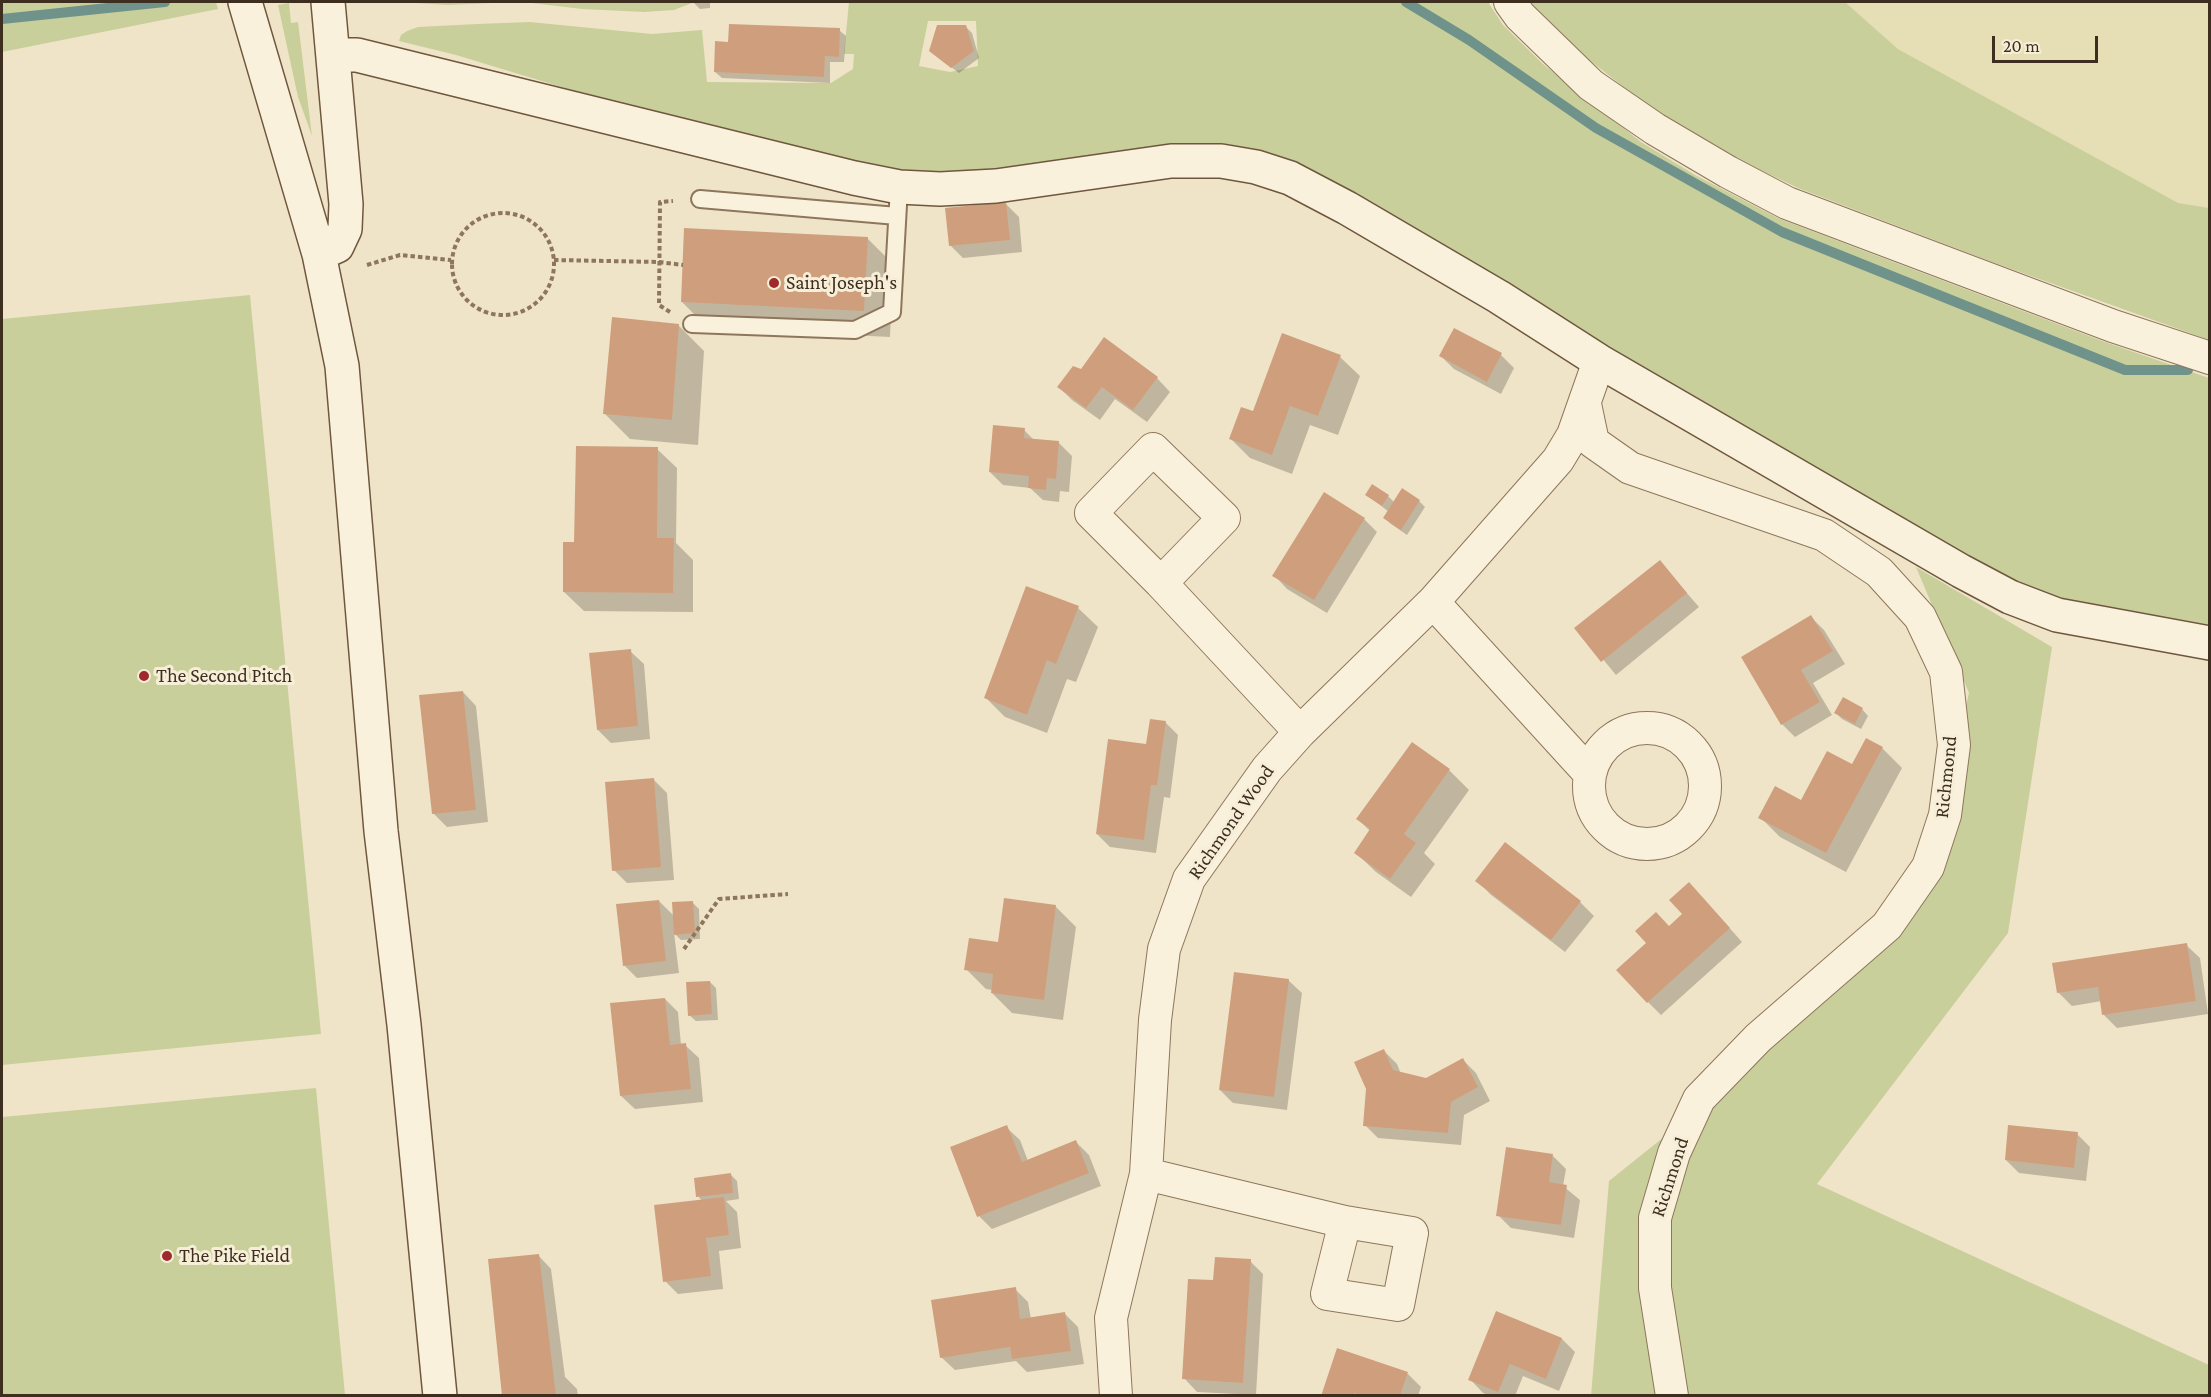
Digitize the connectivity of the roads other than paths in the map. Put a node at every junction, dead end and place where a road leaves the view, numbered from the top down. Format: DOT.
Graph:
graph roads {
  1 [pos="245,2"];
  2 [pos="328,2"];
  3 [pos="1510,2"];
  4 [pos="333,55"];
  5 [pos="700,199"];
  6 [pos="898,201"];
  7 [pos="319,254"];
  8 [pos="692,324"];
  9 [pos="2210,358"];
  10 [pos="1599,361"];
  11 [pos="1585,404"];
  12 [pos="1161,583"];
  13 [pos="1433,602"];
  14 [pos="2210,643"];
  15 [pos="1299,732"];
  16 [pos="1590,774"];
  17 [pos="1146,1174"];
  18 [pos="1345,1222"];
  19 [pos="440,1395"];
  20 [pos="1116,1395"];
  21 [pos="1672,1395"];
  1 -- 7 [label="street"];
  2 -- 4 [label="street"];
  3 -- 9 [label="street"];
  4 -- 6 [label="street"];
  4 -- 7 [label="street"];
  5 -- 6 [label="lane"];
  6 -- 8 [label="lane"];
  6 -- 10 [label="street"];
  7 -- 19 [label="street"];
  10 -- 11 [label="street, Richmond Wood"];
  10 -- 14 [label="street"];
  11 -- 13 [label="street, Richmond Wood"];
  11 -- 21 [label="street, Richmond"];
  12 -- 15 [label="street"];
  13 -- 15 [label="street, Richmond Wood"];
  13 -- 16 [label="street"];
  15 -- 17 [label="street, Richmond Wood"];
  17 -- 18 [label="street"];
  17 -- 20 [label="street, Richmond Wood"];
}
